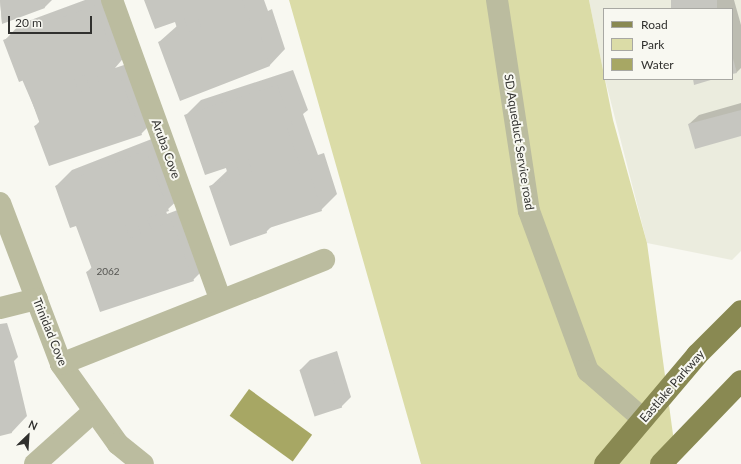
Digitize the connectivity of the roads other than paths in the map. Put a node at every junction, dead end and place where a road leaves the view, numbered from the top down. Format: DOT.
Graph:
graph roads {
  1 [pos="112,0"];
  2 [pos="497,0"];
  3 [pos="0,203"];
  4 [pos="324,260"];
  5 [pos="37,299"];
  6 [pos="220,299"];
  7 [pos="0,308"];
  8 [pos="741,310"];
  9 [pos="61,364"];
  10 [pos="741,381"];
  11 [pos="94,411"];
  12 [pos="643,419"];
  13 [pos="35,464"];
  14 [pos="143,464"];
  15 [pos="605,464"];
  16 [pos="661,464"];
  1 -- 6 [label="street, Aruba Cove"];
  2 -- 12 [label="street, SD Aqueduct Service road"];
  3 -- 5 [label="street, Trinidad Cove"];
  4 -- 6 [label="street"];
  5 -- 7 [label="street"];
  5 -- 9 [label="street, Trinidad Cove"];
  6 -- 9 [label="street"];
  8 -- 12 [label="main road, Eastlake Parkway"];
  9 -- 11 [label="street, Trinidad Cove"];
  10 -- 16 [label="main road"];
  11 -- 13 [label="street"];
  11 -- 14 [label="street, Trinidad Cove"];
  12 -- 15 [label="main road, Eastlake Parkway"];
}
